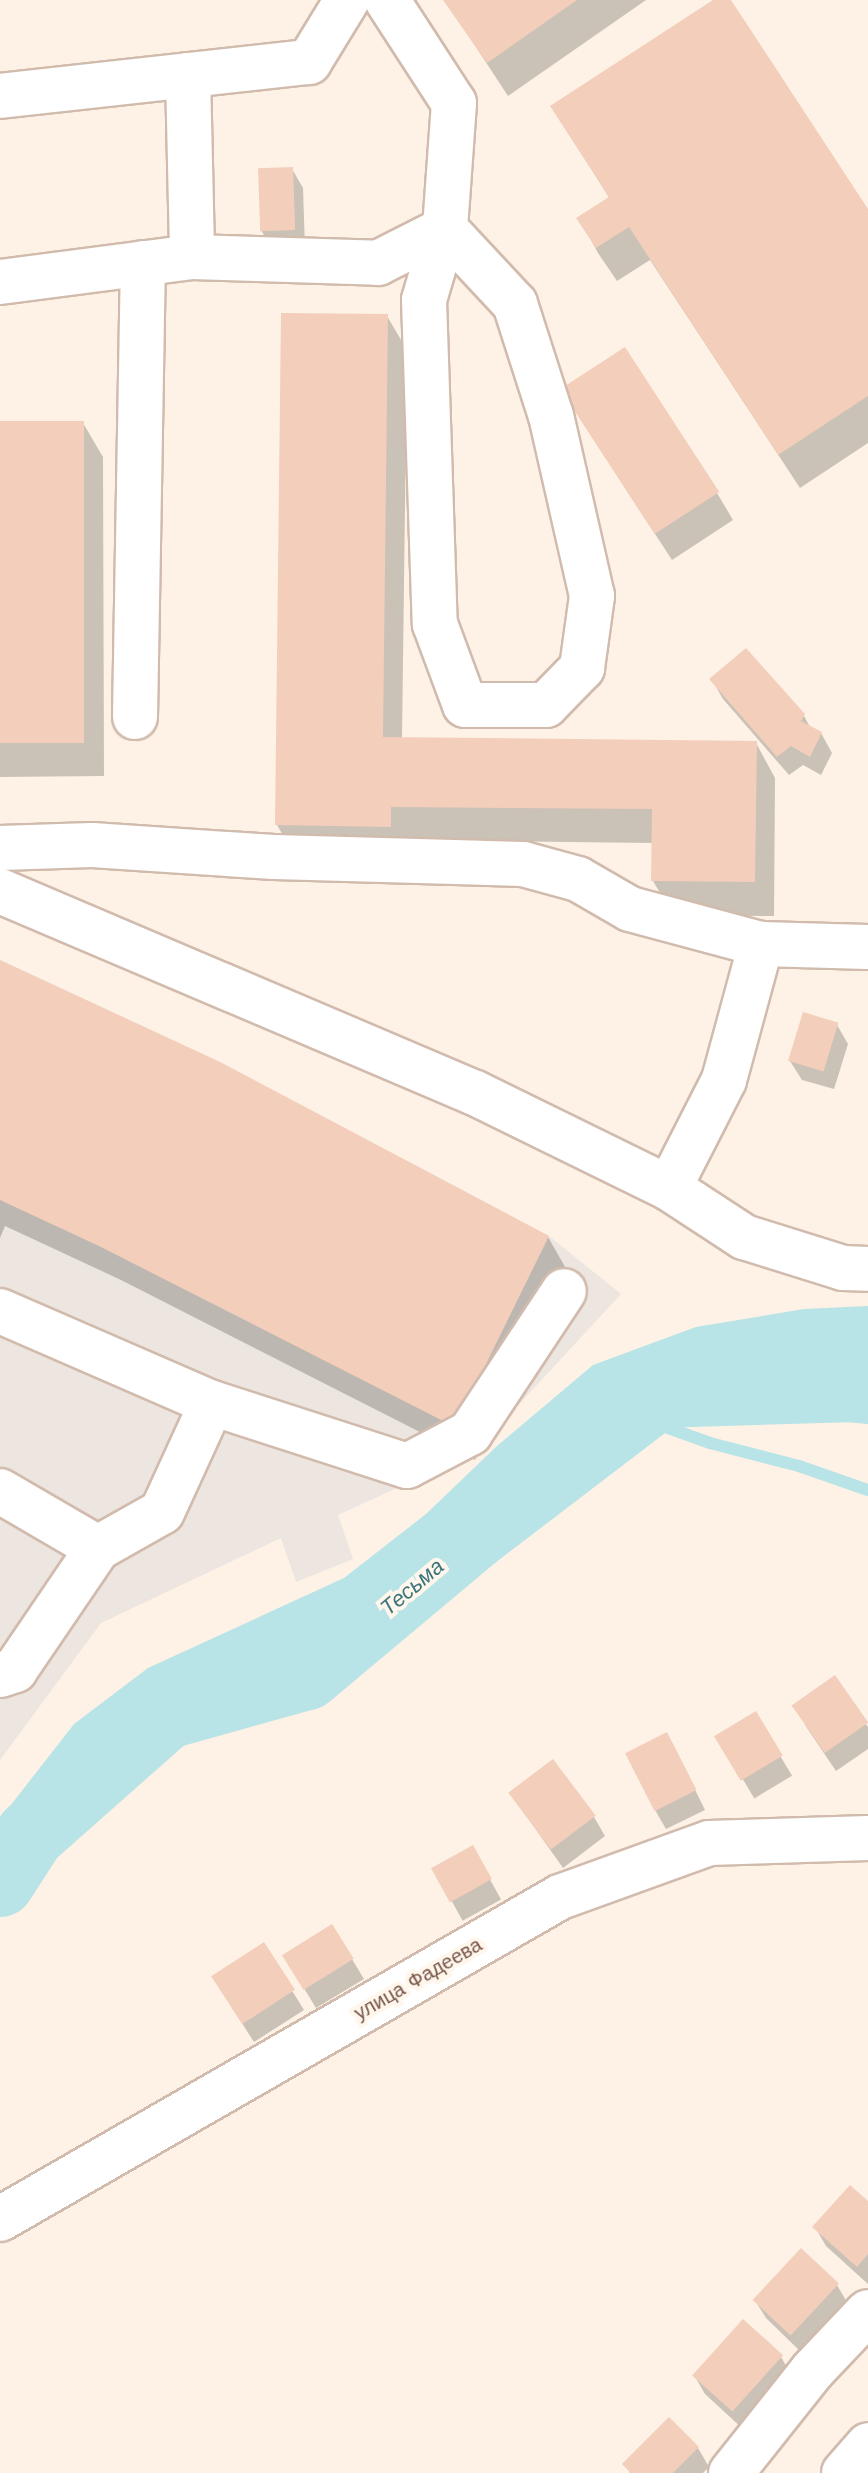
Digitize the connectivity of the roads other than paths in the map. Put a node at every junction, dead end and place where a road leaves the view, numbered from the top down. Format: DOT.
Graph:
graph roads {
  1 [pos="347,0"];
  2 [pos="387,0"];
  3 [pos="188,75"];
  4 [pos="0,96"];
  5 [pos="445,229"];
  6 [pos="192,257"];
  7 [pos="143,263"];
  8 [pos="0,282"];
  9 [pos="135,717"];
  10 [pos="0,848"];
  11 [pos="0,891"];
  12 [pos="761,944"];
  13 [pos="868,947"];
  14 [pos="669,1188"];
  15 [pos="868,1269"];
  16 [pos="564,1291"];
  17 [pos="0,1311"];
  18 [pos="212,1403"];
  19 [pos="0,1491"];
  20 [pos="98,1548"];
  21 [pos="0,1675"];
  22 [pos="868,1838"];
  23 [pos="0,2219"];
  24 [pos="868,2312"];
  25 [pos="868,2445"];
  26 [pos="731,2473"];
  27 [pos="844,2473"];
  1 -- 3 [label="street"];
  2 -- 5 [label="street"];
  3 -- 4 [label="street"];
  3 -- 6 [label="street"];
  5 -- 5 [label="street"];
  5 -- 6 [label="street"];
  6 -- 7 [label="street"];
  7 -- 8 [label="street"];
  7 -- 9 [label="street"];
  10 -- 12 [label="street"];
  11 -- 14 [label="street"];
  12 -- 13 [label="street"];
  12 -- 14 [label="street"];
  14 -- 15 [label="street"];
  16 -- 18 [label="street"];
  17 -- 18 [label="street"];
  18 -- 20 [label="street"];
  19 -- 20 [label="street"];
  20 -- 21 [label="street"];
  22 -- 23 [label="street, улица Фадеева"];
  24 -- 26 [label="street"];
  25 -- 27 [label="street"];
}
